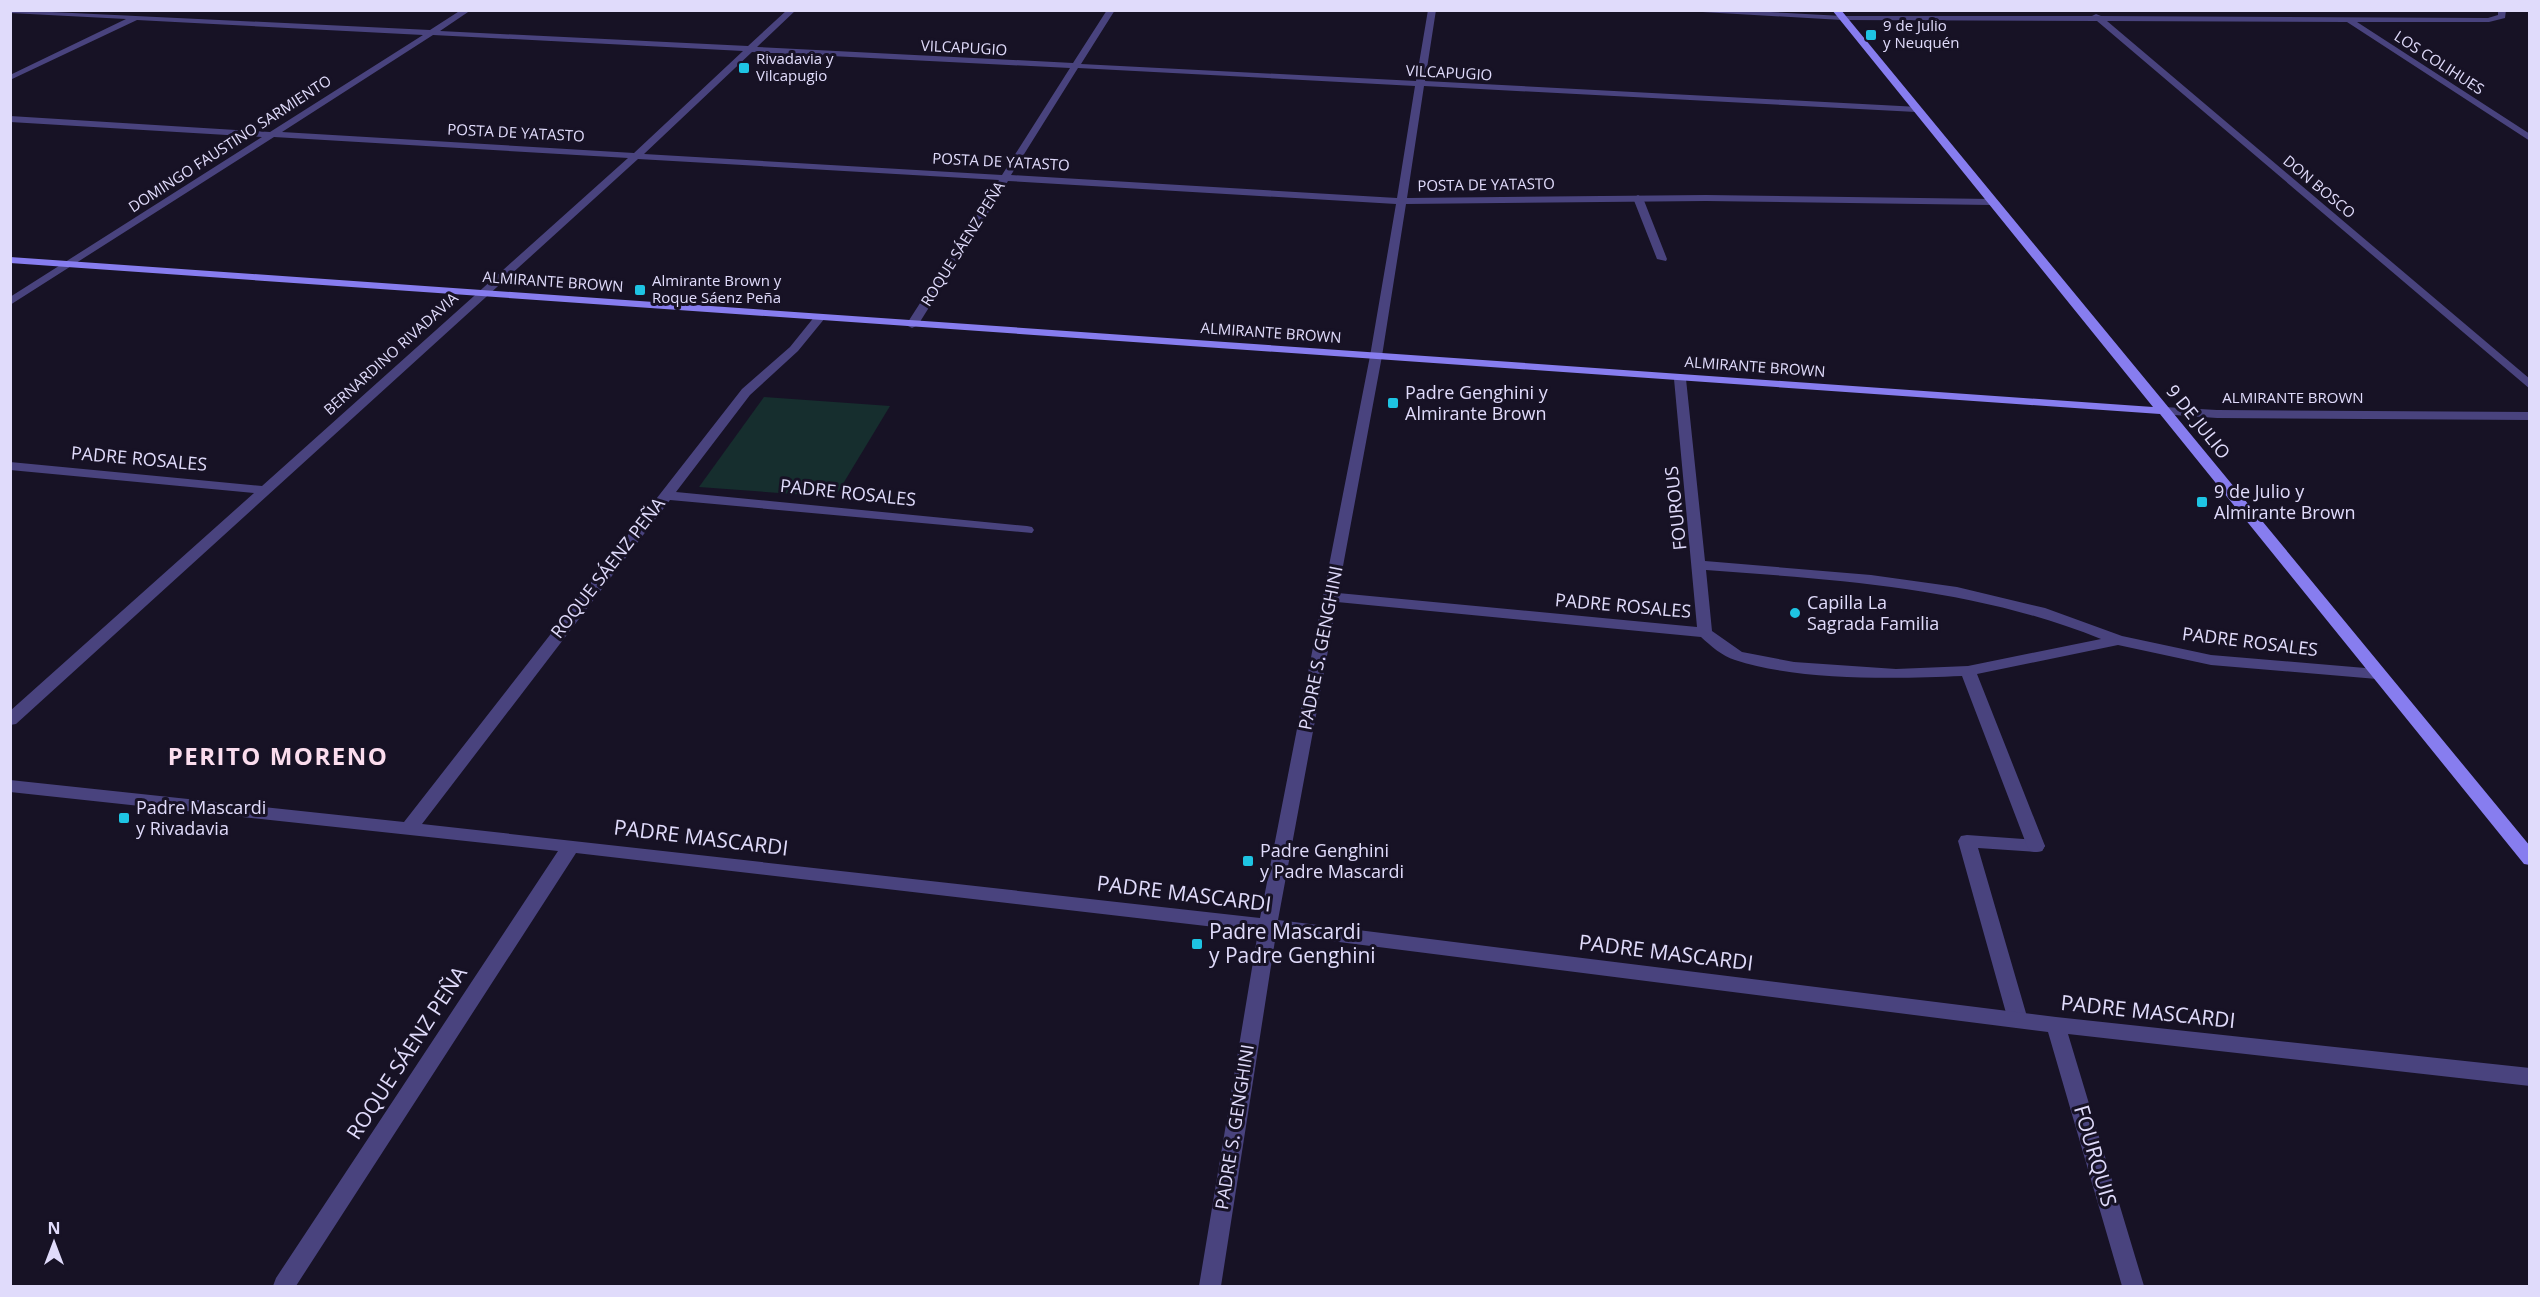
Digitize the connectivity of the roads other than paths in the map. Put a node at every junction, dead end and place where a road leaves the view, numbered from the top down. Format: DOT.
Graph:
graph roads {
  1 [pos="149,10"];
  2 [pos="467,10"];
  3 [pos="792,10"];
  4 [pos="1111,10"];
  5 [pos="1432,10"];
  6 [pos="1672,10"];
  7 [pos="2089,10"];
  8 [pos="2334,10"];
  9 [pos="10,11"];
  10 [pos="2502,13"];
  11 [pos="1839,14"];
  12 [pos="136,17"];
  13 [pos="2099,19"];
  14 [pos="2348,20"];
  15 [pos="431,33"];
  16 [pos="748,50"];
  17 [pos="1074,67"];
  18 [pos="10,78"];
  19 [pos="1418,85"];
  20 [pos="1916,109"];
  21 [pos="10,119"];
  22 [pos="273,134"];
  23 [pos="2529,138"];
  24 [pos="637,155"];
  25 [pos="1006,177"];
  26 [pos="1638,198"];
  27 [pos="1401,201"];
  28 [pos="1991,202"];
  29 [pos="1662,259"];
  30 [pos="10,260"];
  31 [pos="70,264"];
  32 [pos="483,293"];
  33 [pos="10,302"];
  34 [pos="819,318"];
  35 [pos="912,325"];
  36 [pos="1376,356"];
  37 [pos="1680,379"];
  38 [pos="2529,386"];
  39 [pos="2164,411"];
  40 [pos="2529,416"];
  41 [pos="10,466"];
  42 [pos="264,490"];
  43 [pos="664,495"];
  44 [pos="1027,530"];
  45 [pos="1700,565"];
  46 [pos="1330,597"];
  47 [pos="1705,633"];
  48 [pos="2118,640"];
  49 [pos="1968,671"];
  50 [pos="2378,674"];
  51 [pos="10,720"];
  52 [pos="10,786"];
  53 [pos="408,829"];
  54 [pos="571,846"];
  55 [pos="2529,859"];
  56 [pos="1268,926"];
  57 [pos="2018,1020"];
  58 [pos="2056,1025"];
  59 [pos="2529,1077"];
  60 [pos="284,1287"];
  61 [pos="1209,1287"];
  62 [pos="2133,1287"];
  1 -- 12 [label="street"];
  2 -- 15 [label="street, DOMINGO FAUSTINO SARMIENTO"];
  3 -- 16 [label="street, BERNARDINO RIVADAVIA"];
  4 -- 17 [label="street, ROQUE SÁENZ PEÑA"];
  5 -- 19 [label="street, PADRE S. GENGHINI"];
  6 -- 11 [label="street"];
  7 -- 13 [label="street, DON BOSCO"];
  8 -- 14 [label="street, LOS COLIHUES"];
  9 -- 12 [label="street, VILCAPUGIO"];
  10 -- 14 [label="street"];
  11 -- 13 [label="street"];
  11 -- 20 [label="street, 9 DE JULIO"];
  12 -- 15 [label="street, VILCAPUGIO"];
  12 -- 18 [label="street"];
  13 -- 14 [label="street"];
  13 -- 38 [label="street, DON BOSCO"];
  14 -- 23 [label="street, LOS COLIHUES"];
  15 -- 16 [label="street, VILCAPUGIO"];
  15 -- 22 [label="street, DOMINGO FAUSTINO SARMIENTO"];
  16 -- 17 [label="street, VILCAPUGIO"];
  16 -- 24 [label="street, BERNARDINO RIVADAVIA"];
  17 -- 19 [label="street, VILCAPUGIO"];
  17 -- 25 [label="street, ROQUE SÁENZ PEÑA"];
  19 -- 20 [label="street, VILCAPUGIO"];
  19 -- 27 [label="street, PADRE S. GENGHINI"];
  20 -- 28 [label="street, 9 DE JULIO"];
  21 -- 22 [label="street, POSTA DE YATASTO"];
  22 -- 24 [label="street, POSTA DE YATASTO"];
  22 -- 31 [label="street, DOMINGO FAUSTINO SARMIENTO"];
  24 -- 25 [label="street, POSTA DE YATASTO"];
  24 -- 32 [label="street, BERNARDINO RIVADAVIA"];
  25 -- 27 [label="street, POSTA DE YATASTO"];
  25 -- 35 [label="street, ROQUE SÁENZ PEÑA"];
  26 -- 27 [label="street, POSTA DE YATASTO"];
  26 -- 28 [label="street, POSTA DE YATASTO"];
  26 -- 29 [label="street"];
  27 -- 36 [label="street, PADRE S. GENGHINI"];
  28 -- 39 [label="street, 9 DE JULIO"];
  30 -- 31 [label="street, ALMIRANTE BROWN"];
  31 -- 32 [label="street, ALMIRANTE BROWN"];
  31 -- 33 [label="street, DOMINGO FAUSTINO SARMIENTO"];
  32 -- 34 [label="street, ALMIRANTE BROWN"];
  32 -- 42 [label="street, BERNARDINO RIVADAVIA"];
  34 -- 35 [label="street, ALMIRANTE BROWN"];
  34 -- 43 [label="street, ROQUE SÁENZ PEÑA"];
  35 -- 36 [label="street, ALMIRANTE BROWN"];
  36 -- 37 [label="street, ALMIRANTE BROWN"];
  36 -- 46 [label="street, PADRE S. GENGHINI"];
  37 -- 39 [label="street, ALMIRANTE BROWN"];
  37 -- 45 [label="street, FOUROUS"];
  39 -- 40 [label="street, ALMIRANTE BROWN"];
  39 -- 50 [label="street, 9 DE JULIO"];
  41 -- 42 [label="street, PADRE ROSALES"];
  42 -- 51 [label="street, BERNARDINO RIVADAVIA"];
  43 -- 44 [label="street, PADRE ROSALES"];
  43 -- 53 [label="street, ROQUE SÁENZ PEÑA"];
  45 -- 47 [label="street, FOUROUS"];
  45 -- 48 [label="street, PADRE ROSALES"];
  46 -- 47 [label="street, PADRE ROSALES"];
  46 -- 56 [label="street, PADRE S. GENGHINI"];
  47 -- 49 [label="street, PADRE ROSALES"];
  48 -- 49 [label="street, PADRE ROSALES"];
  48 -- 50 [label="street, PADRE ROSALES"];
  49 -- 57 [label="street"];
  50 -- 55 [label="street, 9 DE JULIO"];
  52 -- 53 [label="street, PADRE MASCARDI"];
  53 -- 54 [label="street, PADRE MASCARDI"];
  54 -- 56 [label="street, PADRE MASCARDI"];
  54 -- 60 [label="street, ROQUE SÁENZ PEÑA"];
  56 -- 57 [label="street, PADRE MASCARDI"];
  56 -- 61 [label="street, PADRE S. GENGHINI"];
  57 -- 58 [label="street, PADRE MASCARDI"];
  58 -- 59 [label="street, PADRE MASCARDI"];
  58 -- 62 [label="street, FOURQUIS"];
}
